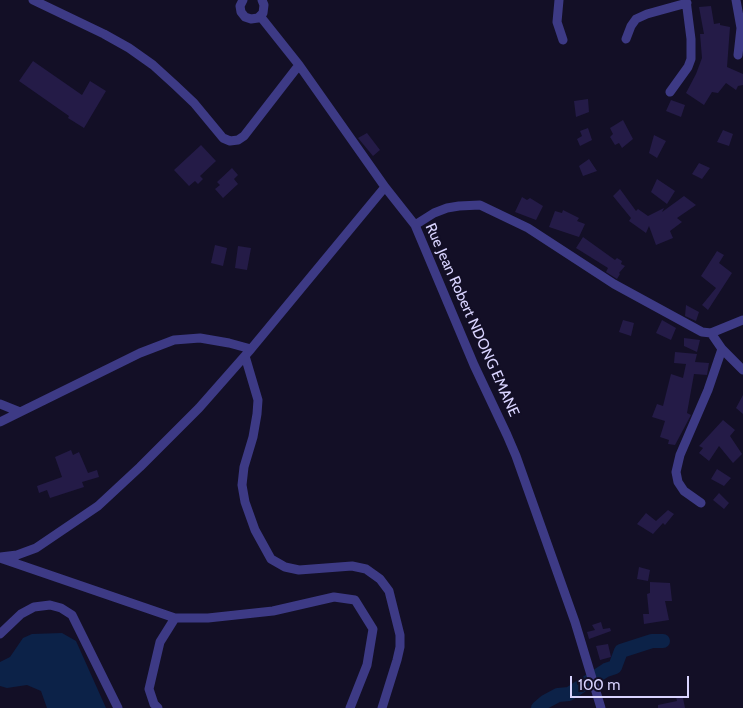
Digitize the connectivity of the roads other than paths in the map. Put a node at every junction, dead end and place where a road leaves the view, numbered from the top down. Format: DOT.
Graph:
graph roads {
  1 [pos="33,0"];
  2 [pos="232,0"];
  3 [pos="262,0"];
  4 [pos="559,0"];
  5 [pos="736,0"];
  6 [pos="686,2"];
  7 [pos="242,3"];
  8 [pos="260,16"];
  9 [pos="626,39"];
  10 [pos="563,40"];
  11 [pos="738,54"];
  12 [pos="299,65"];
  13 [pos="670,92"];
  14 [pos="385,187"];
  15 [pos="415,225"];
  16 [pos="743,320"];
  17 [pos="711,333"];
  18 [pos="722,349"];
  19 [pos="248,352"];
  20 [pos="743,370"];
  21 [pos="0,404"];
  22 [pos="20,412"];
  23 [pos="0,422"];
  24 [pos="701,503"];
  25 [pos="0,558"];
  26 [pos="175,618"];
  27 [pos="0,634"];
  28 [pos="118,708"];
  29 [pos="158,708"];
  30 [pos="350,708"];
  31 [pos="382,708"];
  32 [pos="601,708"];
  1 -- 12 [label="street"];
  2 -- 7 [label="street"];
  3 -- 8 [label="street"];
  4 -- 10 [label="street"];
  5 -- 11 [label="street"];
  6 -- 9 [label="street"];
  6 -- 13 [label="street"];
  7 -- 8 [label="street"];
  8 -- 12 [label="street, Rue Jean Robert NDONG EMANE"];
  12 -- 14 [label="street, Rue Jean Robert NDONG EMANE"];
  14 -- 15 [label="street, Rue Jean Robert NDONG EMANE"];
  14 -- 19 [label="street"];
  15 -- 17 [label="street"];
  15 -- 32 [label="street, Rue Jean Robert NDONG EMANE"];
  16 -- 17 [label="street"];
  17 -- 18 [label="street"];
  18 -- 20 [label="street"];
  18 -- 24 [label="street"];
  19 -- 22 [label="street"];
  19 -- 25 [label="street"];
  19 -- 31 [label="street"];
  21 -- 22 [label="street"];
  22 -- 23 [label="street"];
  25 -- 26 [label="street"];
  26 -- 29 [label="street"];
  26 -- 30 [label="street"];
  27 -- 28 [label="street"];
}
